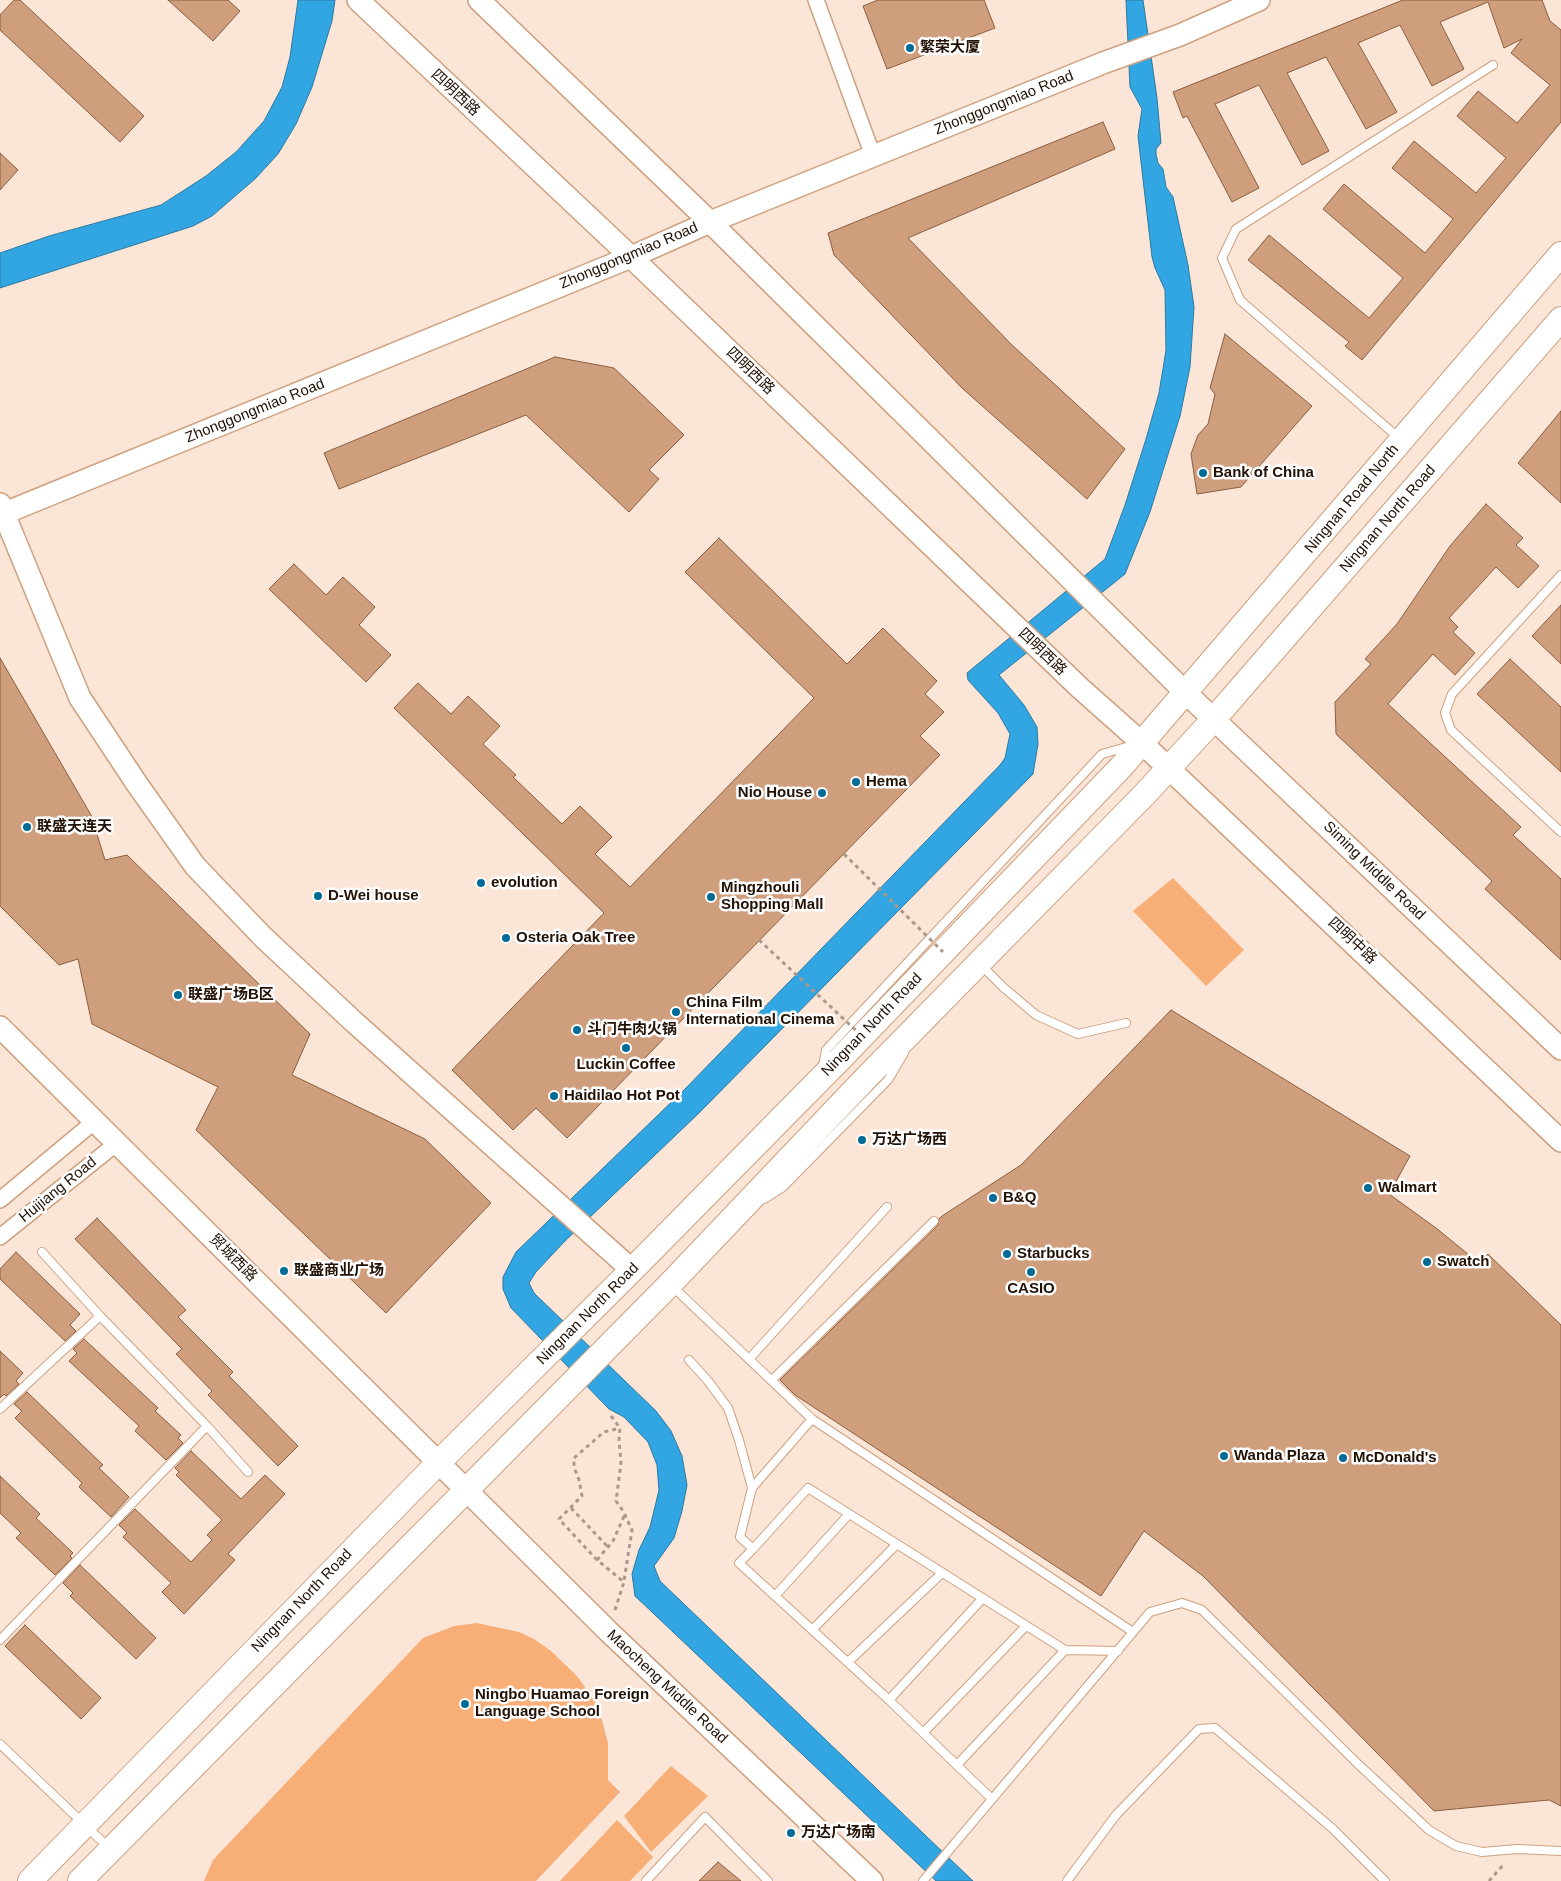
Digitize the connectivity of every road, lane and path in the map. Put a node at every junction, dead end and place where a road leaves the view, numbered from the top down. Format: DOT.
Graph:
graph roads {
  1 [pos="358,0"];
  2 [pos="478,0"];
  3 [pos="816,0"];
  4 [pos="1259,0"];
  5 [pos="1493,65"];
  6 [pos="873,156"];
  7 [pos="710,222"];
  8 [pos="1561,254"];
  9 [pos="630,257"];
  10 [pos="1561,319"];
  11 [pos="1402,440"];
  12 [pos="1,511"];
  13 [pos="1561,574"];
  14 [pos="1186,693"];
  15 [pos="1214,719"];
  16 [pos="1142,743"];
  17 [pos="1169,768"];
  18 [pos="1561,832"];
  19 [pos="844,854"];
  20 [pos="760,940"];
  21 [pos="943,952"];
  22 [pos="979,963"];
  23 [pos="1126,1024"];
  24 [pos="0,1027"];
  25 [pos="862,1036"];
  26 [pos="1561,1049"];
  27 [pos="820,1079"];
  28 [pos="95,1121"];
  29 [pos="1561,1141"];
  30 [pos="117,1143"];
  31 [pos="0,1200"];
  32 [pos="887,1207"];
  33 [pos="934,1221"];
  34 [pos="0,1237"];
  35 [pos="42,1252"];
  36 [pos="632,1270"];
  37 [pos="670,1284"];
  38 [pos="100,1316"];
  39 [pos="750,1358"];
  40 [pos="689,1360"];
  41 [pos="772,1380"];
  42 [pos="0,1409"];
  43 [pos="611,1416"];
  44 [pos="812,1419"];
  45 [pos="207,1426"];
  46 [pos="620,1428"];
  47 [pos="438,1463"];
  48 [pos="248,1472"];
  49 [pos="752,1488"];
  50 [pos="465,1490"];
  51 [pos="571,1508"];
  52 [pos="625,1514"];
  53 [pos="849,1514"];
  54 [pos="896,1544"];
  55 [pos="608,1547"];
  56 [pos="753,1549"];
  57 [pos="597,1560"];
  58 [pos="942,1573"];
  59 [pos="624,1582"];
  60 [pos="775,1596"];
  61 [pos="983,1598"];
  62 [pos="1026,1626"];
  63 [pos="812,1630"];
  64 [pos="609,1632"];
  65 [pos="1133,1632"];
  66 [pos="0,1640"];
  67 [pos="1065,1650"];
  68 [pos="1118,1651"];
  69 [pos="848,1662"];
  70 [pos="889,1700"];
  71 [pos="924,1732"];
  72 [pos="0,1744"];
  73 [pos="957,1765"];
  74 [pos="992,1799"];
  75 [pos="84,1824"];
  76 [pos="110,1849"];
  77 [pos="1517,1849"];
  78 [pos="1561,1851"];
  79 [pos="30,1881"];
  80 [pos="80,1881"];
  81 [pos="646,1881"];
  82 [pos="768,1881"];
  83 [pos="872,1881"];
  84 [pos="923,1881"];
  85 [pos="1067,1881"];
  86 [pos="1385,1881"];
  87 [pos="1489,1881"];
  1 -- 9 [label="main road, 四明西路"];
  2 -- 7 [label="main road"];
  3 -- 6 [label="street"];
  4 -- 6 [label="main road, Zhonggongmiao Road"];
  5 -- 11 [label="lane"];
  6 -- 7 [label="main road, Zhonggongmiao Road"];
  7 -- 9 [label="main road, Zhonggongmiao Road"];
  7 -- 14 [label="main road"];
  8 -- 11 [label="main road, Ningnan Road North"];
  9 -- 12 [label="main road, Zhonggongmiao Road"];
  9 -- 16 [label="main road, 四明西路"];
  10 -- 15 [label="main road, Ningnan North Road"];
  11 -- 14 [label="main road, Ningnan Road North"];
  12 -- 36 [label="main road"];
  13 -- 18 [label="lane"];
  14 -- 15 [label="main road, Siming Middle Road"];
  14 -- 16 [label="main road, Ningnan Road North"];
  15 -- 17 [label="main road, Ningnan North Road"];
  15 -- 26 [label="main road, Siming Middle Road"];
  16 -- 17 [label="main road, 四明中路"];
  16 -- 21 [label="main road, Ningnan North Road"];
  16 -- 27 [label="lane"];
  17 -- 22 [label="main road"];
  17 -- 29 [label="main road, 四明中路"];
  19 -- 21 [label="path, bridge"];
  20 -- 25 [label="path, bridge"];
  21 -- 25 [label="main road, Ningnan North Road"];
  22 -- 23 [label="lane"];
  22 -- 37 [label="main road"];
  24 -- 28 [label="main road, 贸城西路"];
  25 -- 27 [label="main road, Ningnan North Road"];
  27 -- 36 [label="main road, Ningnan North Road"];
  28 -- 30 [label="main road, 贸城西路"];
  28 -- 31 [label="street, Huijiang Road"];
  30 -- 34 [label="street, Huijiang Road"];
  30 -- 47 [label="main road, 贸城西路"];
  32 -- 39 [label="lane"];
  33 -- 41 [label="lane"];
  35 -- 38 [label="lane"];
  36 -- 47 [label="main road, Ningnan North Road"];
  37 -- 39 [label="lane"];
  37 -- 50 [label="main road"];
  38 -- 42 [label="lane"];
  38 -- 45 [label="lane"];
  39 -- 41 [label="lane"];
  40 -- 49 [label="lane"];
  41 -- 44 [label="lane"];
  43 -- 46 [label="path"];
  44 -- 49 [label="lane"];
  44 -- 65 [label="lane"];
  45 -- 48 [label="lane"];
  45 -- 66 [label="lane"];
  46 -- 51 [label="path"];
  46 -- 52 [label="path"];
  47 -- 50 [label="main road, 贸城西路"];
  47 -- 75 [label="main road, Ningnan North Road"];
  49 -- 56 [label="lane"];
  50 -- 64 [label="main road, Maocheng Middle Road"];
  50 -- 76 [label="main road"];
  51 -- 55 [label="path"];
  51 -- 57 [label="path"];
  52 -- 55 [label="path"];
  52 -- 59 [label="path"];
  53 -- 54 [label="lane"];
  53 -- 56 [label="lane"];
  53 -- 60 [label="lane"];
  54 -- 58 [label="lane"];
  54 -- 63 [label="lane"];
  55 -- 57 [label="path"];
  56 -- 60 [label="lane"];
  57 -- 59 [label="path"];
  58 -- 61 [label="lane"];
  58 -- 69 [label="lane"];
  59 -- 64 [label="path"];
  60 -- 63 [label="lane"];
  61 -- 62 [label="lane"];
  61 -- 70 [label="lane"];
  62 -- 67 [label="lane"];
  62 -- 71 [label="lane"];
  63 -- 69 [label="lane"];
  64 -- 83 [label="main road, Maocheng Middle Road"];
  65 -- 68 [label="lane"];
  65 -- 77 [label="lane"];
  67 -- 68 [label="lane"];
  67 -- 73 [label="lane"];
  68 -- 74 [label="lane"];
  69 -- 70 [label="lane"];
  70 -- 71 [label="lane"];
  71 -- 73 [label="lane"];
  72 -- 75 [label="lane"];
  73 -- 74 [label="lane"];
  74 -- 84 [label="lane"];
  75 -- 76 [label="lane"];
  75 -- 79 [label="main road, Ningnan North Road"];
  76 -- 80 [label="main road"];
  77 -- 78 [label="lane"];
  77 -- 87 [label="path"];
  81 -- 82 [label="lane"];
  85 -- 86 [label="lane"];
}
